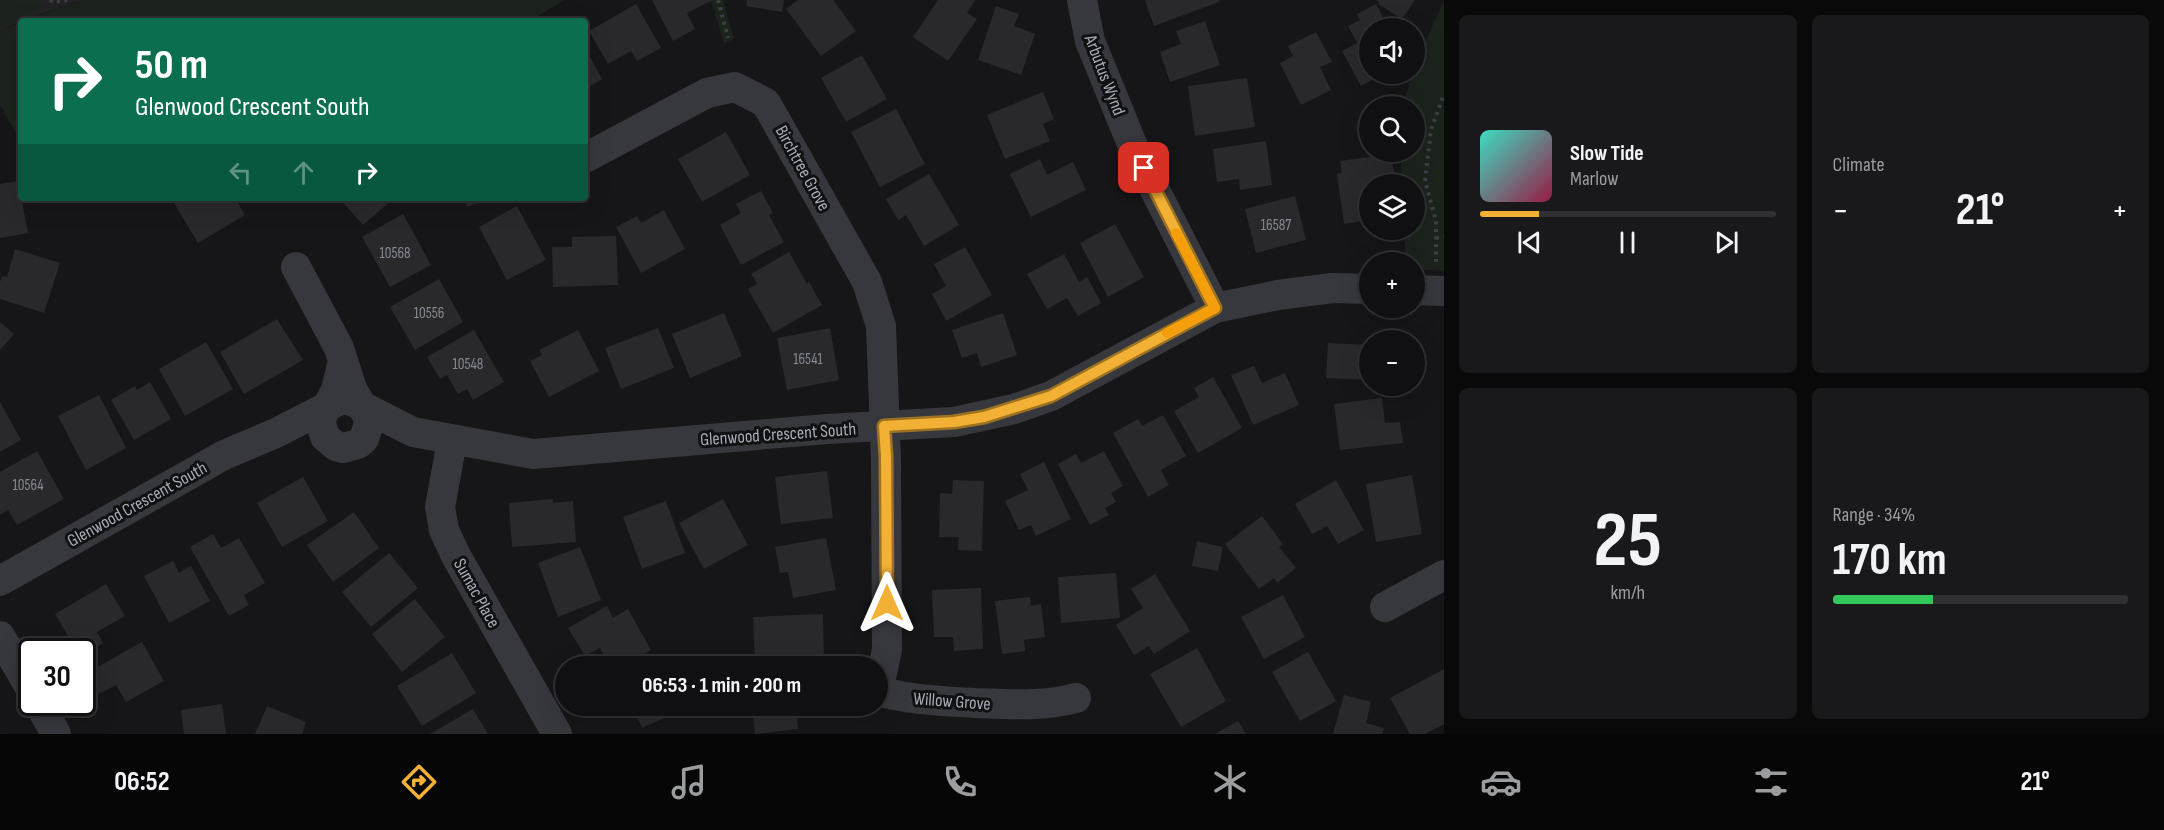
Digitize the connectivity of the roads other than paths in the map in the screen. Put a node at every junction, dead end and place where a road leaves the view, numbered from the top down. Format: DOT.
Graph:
graph roads {
  1 [pos="1082,0"];
  2 [pos="588,156"];
  3 [pos="296,267"];
  4 [pos="1359,289"];
  5 [pos="1425,290"];
  6 [pos="1444,291"];
  7 [pos="1215,308"];
  8 [pos="343,361"];
  9 [pos="363,408"];
  10 [pos="326,409"];
  11 [pos="884,426"];
  12 [pos="413,432"];
  13 [pos="276,433"];
  14 [pos="452,441"];
  15 [pos="344,443"];
  16 [pos="1444,575"];
  17 [pos="0,581"];
  18 [pos="1385,607"];
  19 [pos="0,636"];
  20 [pos="18,667"];
  21 [pos="1076,698"];
  22 [pos="46,716"];
  23 [pos="56,734"];
  24 [pos="557,734"];
  1 -- 7 [label="street, Arbutus Wynd"];
  2 -- 11 [label="street, Birchtree Grove"];
  3 -- 8 [label="street"];
  4 -- 7 [label="street, Glenwood Crescent South"];
  5 -- 6 [label="street"];
  7 -- 11 [label="street, Glenwood Crescent South"];
  8 -- 9 [label="street"];
  8 -- 10 [label="street"];
  9 -- 10 [label="street"];
  9 -- 12 [label="street, Glenwood Crescent South"];
  9 -- 15 [label="street"];
  10 -- 13 [label="street, Glenwood Crescent South"];
  10 -- 15 [label="street"];
  11 -- 14 [label="street, Glenwood Crescent South"];
  11 -- 21 [label="street, Willow Grove"];
  12 -- 14 [label="street, Glenwood Crescent South"];
  12 -- 15 [label="street, Glenwood Crescent South"];
  13 -- 15 [label="street, Glenwood Crescent South"];
  13 -- 17 [label="street, Glenwood Crescent South"];
  14 -- 24 [label="street, Sumac Place"];
  16 -- 18 [label="street"];
  19 -- 20 [label="street"];
  22 -- 23 [label="street"];
}
